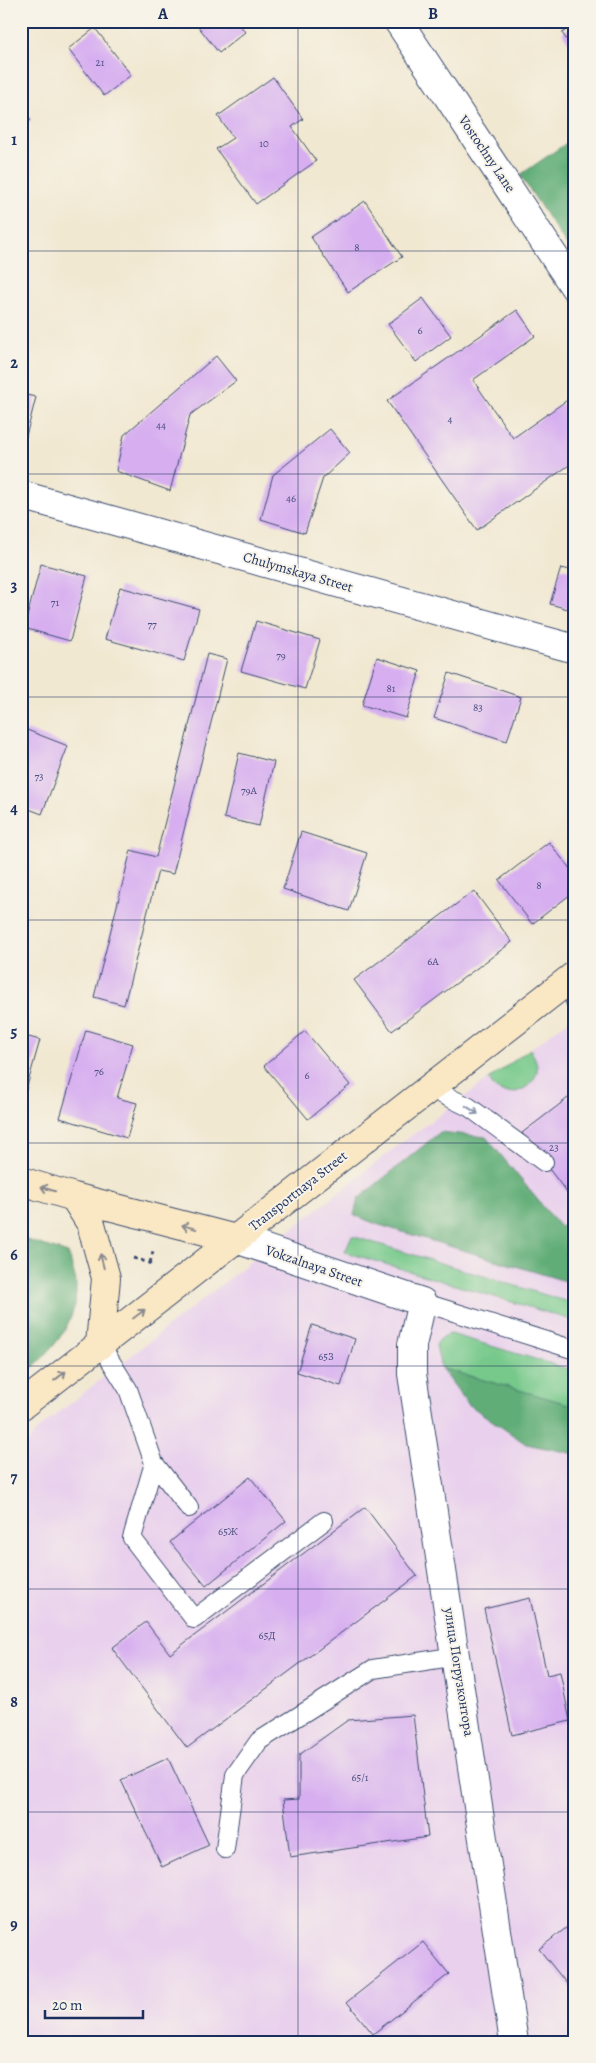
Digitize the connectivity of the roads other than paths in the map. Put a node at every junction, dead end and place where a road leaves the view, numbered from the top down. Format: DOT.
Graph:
graph roads {
  1 [pos="398,21"];
  2 [pos="575,288"];
  3 [pos="21,495"];
  4 [pos="575,649"];
  5 [pos="574,984"];
  6 [pos="429,1088"];
  7 [pos="544,1162"];
  8 [pos="21,1181"];
  9 [pos="74,1197"];
  10 [pos="236,1240"];
  11 [pos="422,1302"];
  12 [pos="100,1344"];
  13 [pos="575,1350"];
  14 [pos="21,1406"];
  15 [pos="154,1464"];
  16 [pos="189,1508"];
  17 [pos="324,1521"];
  18 [pos="457,1656"];
  19 [pos="225,1849"];
  20 [pos="514,2042"];
  1 -- 2 [label="street, Vostochny Lane"];
  3 -- 4 [label="street, Chulymskaya Street"];
  5 -- 6 [label="main road, Transportnaya Street"];
  6 -- 7 [label="lane, one-way"];
  6 -- 10 [label="main road, Transportnaya Street"];
  9 -- 8 [label="main road, Vokzalnaya Street, one-way"];
  10 -- 9 [label="main road, Vokzalnaya Street, one-way"];
  12 -- 9 [label="main road, one-way"];
  10 -- 11 [label="street, Vokzalnaya Street"];
  12 -- 10 [label="main road, Transportnaya Street, one-way"];
  11 -- 13 [label="lane, Vokzalnaya Street"];
  11 -- 18 [label="street, улица Погрузконтора"];
  14 -- 12 [label="main road, Transportnaya Street, one-way"];
  12 -- 15 [label="lane"];
  15 -- 16 [label="lane"];
  15 -- 17 [label="lane"];
  18 -- 19 [label="lane"];
  18 -- 20 [label="street, улица Погрузконтора"];
}
